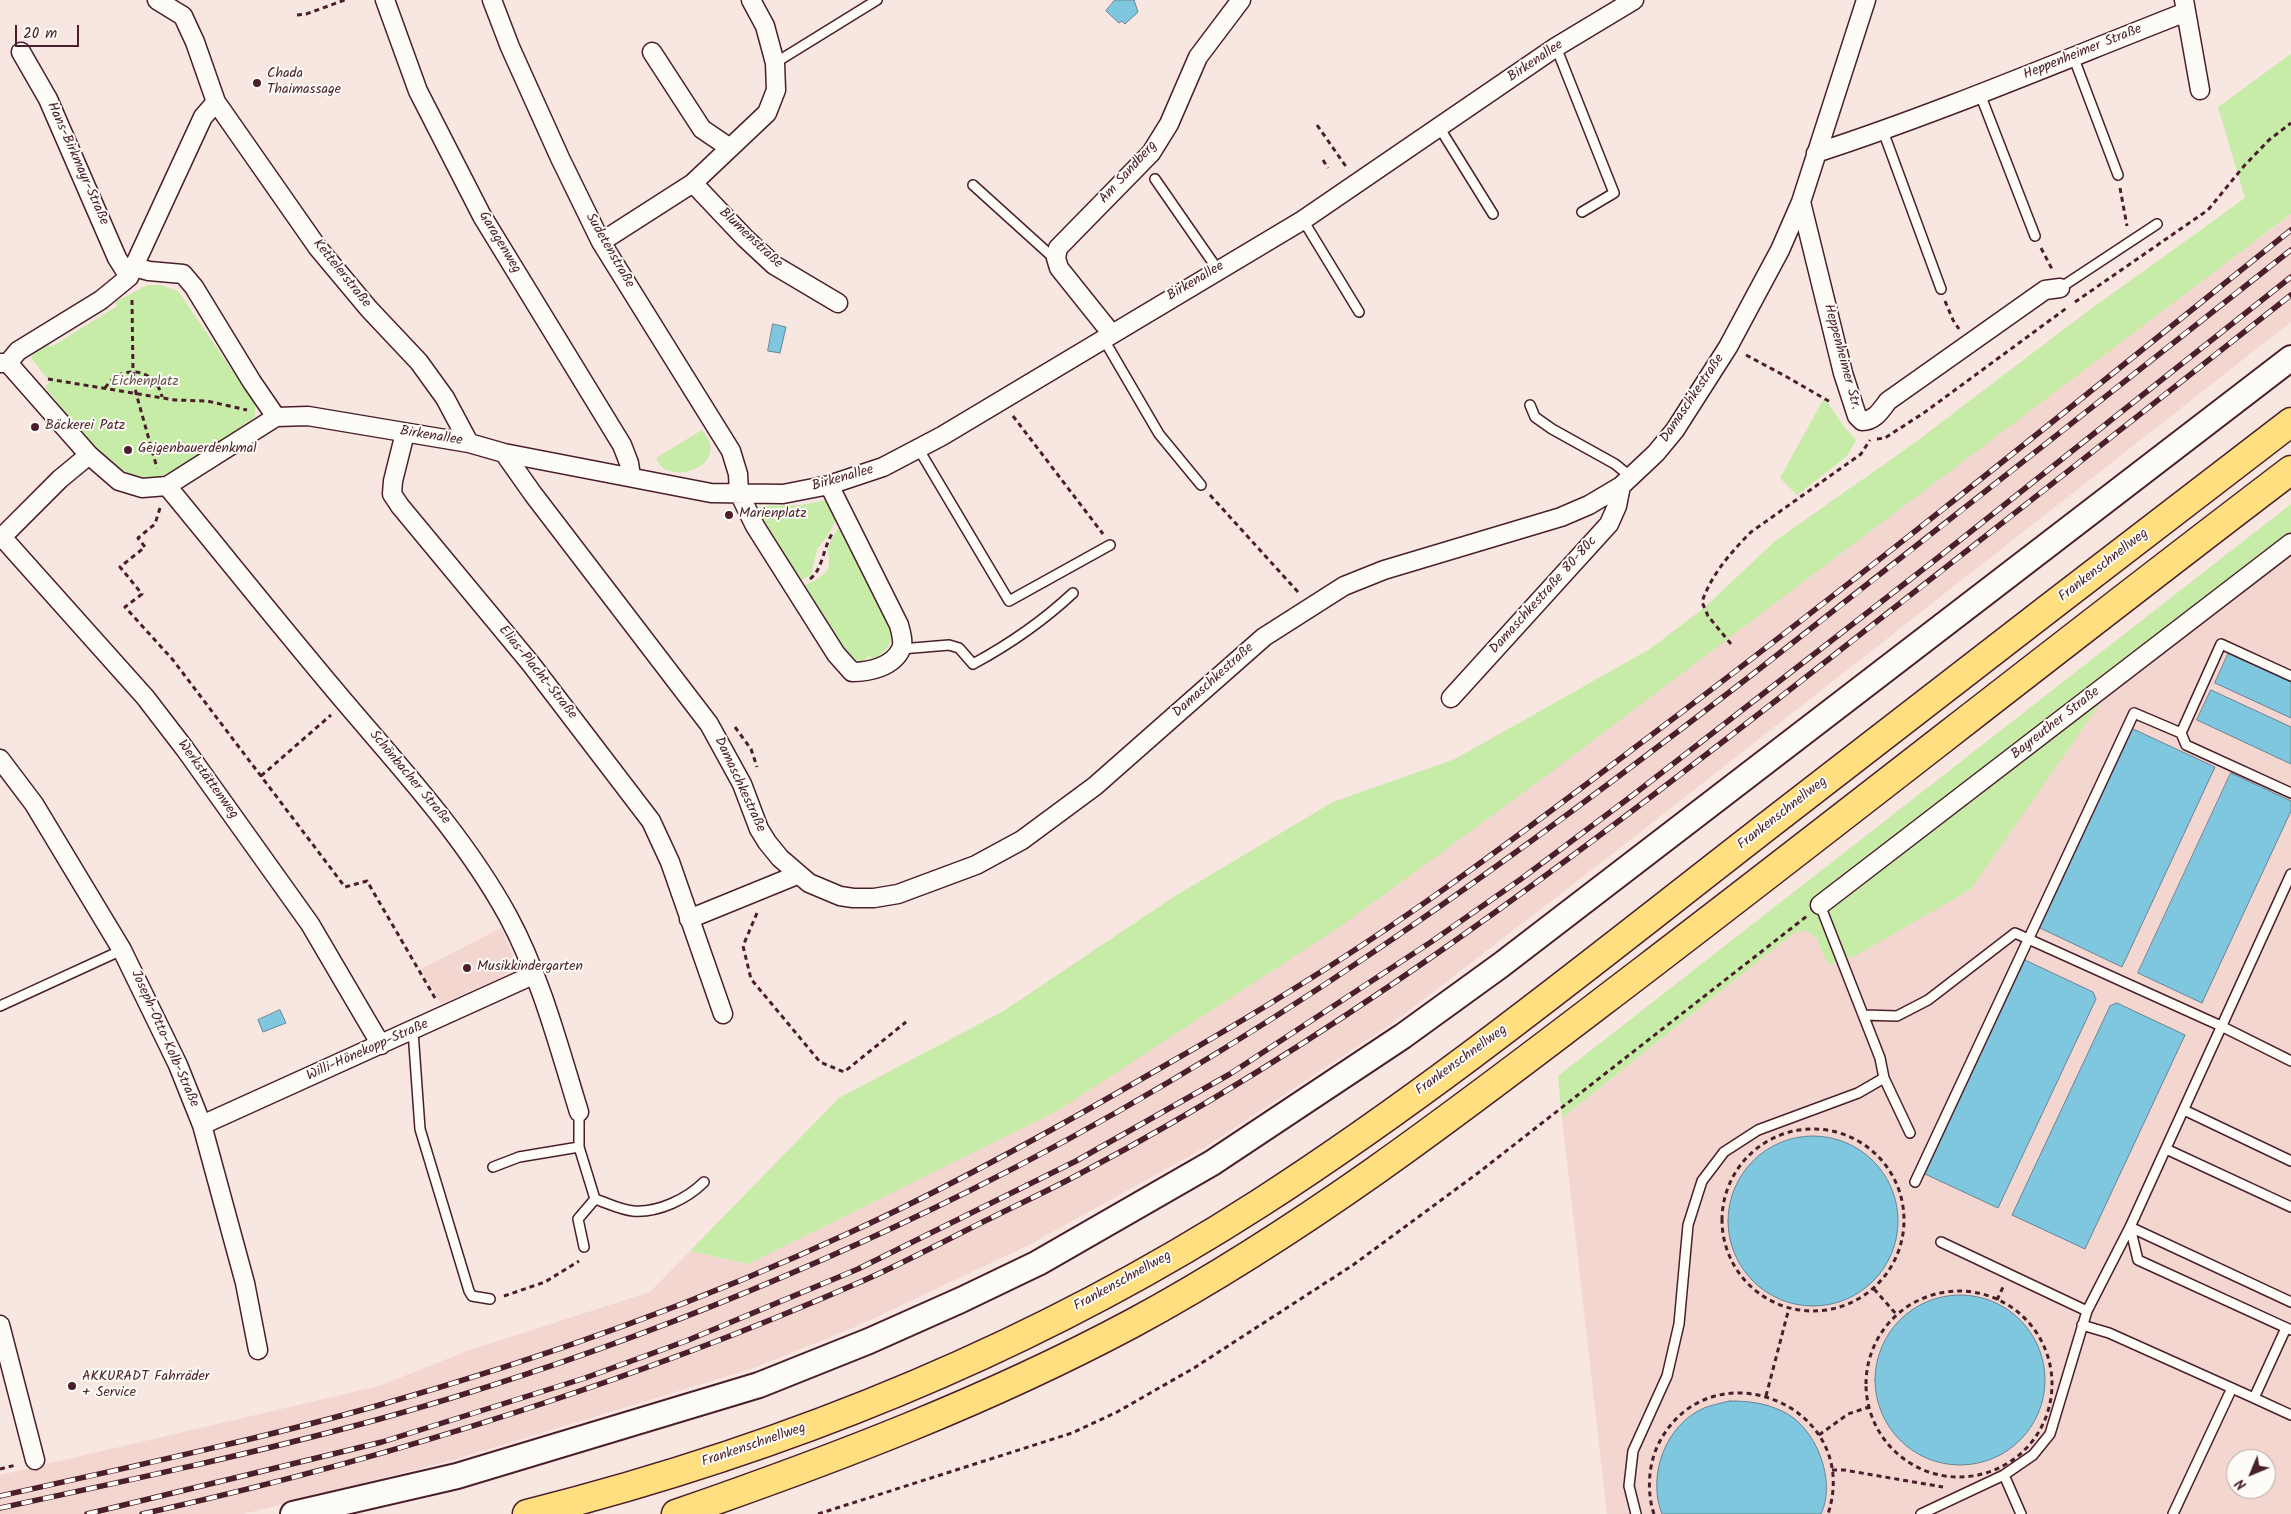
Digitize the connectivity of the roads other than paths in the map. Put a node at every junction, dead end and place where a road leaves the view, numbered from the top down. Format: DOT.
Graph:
graph roads {
  1 [pos="157,0"];
  2 [pos="385,0"];
  3 [pos="492,0"];
  4 [pos="751,0"];
  5 [pos="876,0"];
  6 [pos="1241,0"];
  7 [pos="1634,0"];
  8 [pos="1866,0"];
  9 [pos="2185,6"];
  10 [pos="1556,47"];
  11 [pos="21,52"];
  12 [pos="652,52"];
  13 [pos="2073,56"];
  14 [pos="775,63"];
  15 [pos="2200,90"];
  16 [pos="1980,94"];
  17 [pos="216,102"];
  18 [pos="1439,127"];
  19 [pos="1883,131"];
  20 [pos="730,148"];
  21 [pos="1816,153"];
  22 [pos="2118,175"];
  23 [pos="1155,179"];
  24 [pos="693,183"];
  25 [pos="973,184"];
  26 [pos="1801,202"];
  27 [pos="1582,212"];
  28 [pos="1493,214"];
  29 [pos="1303,220"];
  30 [pos="2157,224"];
  31 [pos="2035,236"];
  32 [pos="601,242"];
  33 [pos="1057,261"];
  34 [pos="1218,270"];
  35 [pos="131,272"];
  36 [pos="2060,288"];
  37 [pos="1941,289"];
  38 [pos="838,303"];
  39 [pos="1359,312"];
  40 [pos="1107,335"];
  41 [pos="2291,358"];
  42 [pos="4,363"];
  43 [pos="1530,405"];
  44 [pos="276,417"];
  45 [pos="2291,422"];
  46 [pos="405,433"];
  47 [pos="468,442"];
  48 [pos="918,448"];
  49 [pos="504,453"];
  50 [pos="89,455"];
  51 [pos="2291,470"];
  52 [pos="631,476"];
  53 [pos="1626,481"];
  54 [pos="1201,484"];
  55 [pos="829,485"];
  56 [pos="167,486"];
  57 [pos="739,493"];
  58 [pos="1,538"];
  59 [pos="2291,543"];
  60 [pos="1110,545"];
  61 [pos="1073,593"];
  62 [pos="901,649"];
  63 [pos="2291,676"];
  64 [pos="1451,698"];
  65 [pos="2181,733"];
  66 [pos="0,759"];
  67 [pos="2291,793"];
  68 [pos="797,874"];
  69 [pos="2291,874"];
  70 [pos="1820,905"];
  71 [pos="690,919"];
  72 [pos="2029,938"];
  73 [pos="122,950"];
  74 [pos="533,975"];
  75 [pos="0,1006"];
  76 [pos="723,1014"];
  77 [pos="1863,1015"];
  78 [pos="2221,1026"];
  79 [pos="413,1031"];
  80 [pos="381,1045"];
  81 [pos="2291,1061"];
  82 [pos="1884,1078"];
  83 [pos="2184,1110"];
  84 [pos="579,1112"];
  85 [pos="202,1125"];
  86 [pos="1910,1133"];
  87 [pos="579,1146"];
  88 [pos="2166,1149"];
  89 [pos="2291,1161"];
  90 [pos="493,1167"];
  91 [pos="704,1182"];
  92 [pos="1915,1182"];
  93 [pos="596,1199"];
  94 [pos="2291,1207"];
  95 [pos="2130,1227"];
  96 [pos="1940,1242"];
  97 [pos="584,1247"];
  98 [pos="490,1298"];
  99 [pos="2291,1302"];
  100 [pos="2087,1311"];
  101 [pos="0,1324"];
  102 [pos="2082,1325"];
  103 [pos="2288,1329"];
  104 [pos="258,1350"];
  105 [pos="2232,1388"];
  106 [pos="2254,1398"];
  107 [pos="2291,1415"];
  108 [pos="35,1460"];
  109 [pos="2004,1475"];
  110 [pos="293,1514"];
  111 [pos="527,1514"];
  112 [pos="676,1514"];
  113 [pos="1636,1514"];
  114 [pos="1921,1514"];
  115 [pos="2022,1514"];
  116 [pos="2173,1514"];
  1 -- 17 [label="street, Kettelerstraße"];
  2 -- 52 [label="street, Garagenweg"];
  3 -- 32 [label="street, Sudetenstraße"];
  4 -- 14 [label="street"];
  5 -- 14 [label="lane"];
  6 -- 33 [label="street, Am Sandberg"];
  7 -- 10 [label="street, Birkenallee"];
  8 -- 21 [label="street, Damaschkestraße"];
  9 -- 13 [label="street, Heppenheimer Straße"];
  9 -- 15 [label="street, Heppenheimer Straße"];
  10 -- 18 [label="street, Birkenallee"];
  10 -- 27 [label="lane"];
  11 -- 35 [label="street, Hans-Birkmayr-Straße"];
  12 -- 20 [label="street"];
  13 -- 16 [label="street, Heppenheimer Straße"];
  13 -- 22 [label="lane"];
  14 -- 20 [label="street"];
  16 -- 19 [label="street, Heppenheimer Straße"];
  16 -- 31 [label="lane"];
  17 -- 35 [label="street"];
  17 -- 47 [label="street, Kettelerstraße"];
  18 -- 28 [label="lane"];
  18 -- 29 [label="street, Birkenallee"];
  19 -- 21 [label="street, Heppenheimer Straße"];
  19 -- 37 [label="lane"];
  20 -- 24 [label="street"];
  21 -- 26 [label="street, Damaschkestraße"];
  23 -- 34 [label="lane"];
  24 -- 32 [label="street"];
  24 -- 38 [label="street, Blumenstraße"];
  25 -- 33 [label="lane"];
  26 -- 36 [label="street, Heppenheimer Str."];
  26 -- 53 [label="street, Damaschkestraße"];
  29 -- 34 [label="street, Birkenallee"];
  29 -- 39 [label="lane"];
  30 -- 36 [label="lane"];
  32 -- 57 [label="street, Sudetenstraße"];
  33 -- 40 [label="street"];
  34 -- 40 [label="street, Birkenallee"];
  35 -- 42 [label="street"];
  35 -- 44 [label="street"];
  40 -- 48 [label="street, Birkenallee"];
  40 -- 54 [label="lane"];
  41 -- 110 [label="main road"];
  42 -- 50 [label="street"];
  43 -- 53 [label="lane"];
  44 -- 46 [label="street, Birkenallee"];
  44 -- 56 [label="street"];
  45 -- 111 [label="highway, Frankenschnellweg"];
  46 -- 47 [label="street, Birkenallee"];
  46 -- 71 [label="street, Elias-Placht-Straße"];
  47 -- 49 [label="street, Birkenallee"];
  48 -- 55 [label="street, Birkenallee"];
  48 -- 60 [label="lane"];
  49 -- 52 [label="street, Birkenallee"];
  49 -- 68 [label="street, Damaschkestraße"];
  50 -- 56 [label="street"];
  50 -- 58 [label="street"];
  51 -- 112 [label="highway"];
  52 -- 57 [label="street, Birkenallee"];
  53 -- 64 [label="street, Damaschkestraße 80-80c"];
  53 -- 68 [label="street, Damaschkestraße"];
  55 -- 57 [label="street, Birkenallee"];
  55 -- 62 [label="street"];
  56 -- 74 [label="street, Schönbacher Straße"];
  57 -- 62 [label="street"];
  58 -- 80 [label="street, Werkstättenweg"];
  59 -- 70 [label="street, Bayreuther Straße"];
  61 -- 62 [label="lane"];
  63 -- 65 [label="lane"];
  65 -- 67 [label="lane"];
  65 -- 72 [label="lane"];
  66 -- 73 [label="street, Joseph-Otto-Kolb-Straße"];
  68 -- 71 [label="street"];
  69 -- 78 [label="lane"];
  70 -- 77 [label="lane"];
  71 -- 76 [label="street, Elias-Placht-Straße"];
  72 -- 77 [label="lane"];
  72 -- 78 [label="lane"];
  72 -- 92 [label="lane"];
  73 -- 75 [label="lane"];
  73 -- 85 [label="street, Joseph-Otto-Kolb-Straße"];
  74 -- 79 [label="street, Willi-Hönekopp-Straße"];
  74 -- 84 [label="street, Schönbacher Straße"];
  77 -- 82 [label="lane"];
  78 -- 81 [label="lane"];
  78 -- 83 [label="lane"];
  79 -- 80 [label="street, Willi-Hönekopp-Straße"];
  79 -- 98 [label="lane"];
  80 -- 85 [label="street, Willi-Hönekopp-Straße"];
  82 -- 86 [label="lane"];
  82 -- 113 [label="lane"];
  83 -- 88 [label="lane"];
  83 -- 89 [label="lane"];
  84 -- 87 [label="lane"];
  85 -- 104 [label="street, Joseph-Otto-Kolb-Straße"];
  87 -- 90 [label="lane"];
  87 -- 93 [label="lane"];
  88 -- 94 [label="lane"];
  88 -- 95 [label="lane"];
  91 -- 93 [label="lane"];
  93 -- 97 [label="lane"];
  95 -- 99 [label="lane"];
  95 -- 100 [label="lane"];
  95 -- 103 [label="lane"];
  96 -- 100 [label="lane"];
  100 -- 102 [label="lane"];
  101 -- 108 [label="street"];
  102 -- 105 [label="lane"];
  102 -- 109 [label="lane"];
  103 -- 106 [label="lane"];
  105 -- 106 [label="lane"];
  105 -- 116 [label="lane"];
  106 -- 107 [label="lane"];
  109 -- 114 [label="lane"];
  109 -- 115 [label="lane"];
}
